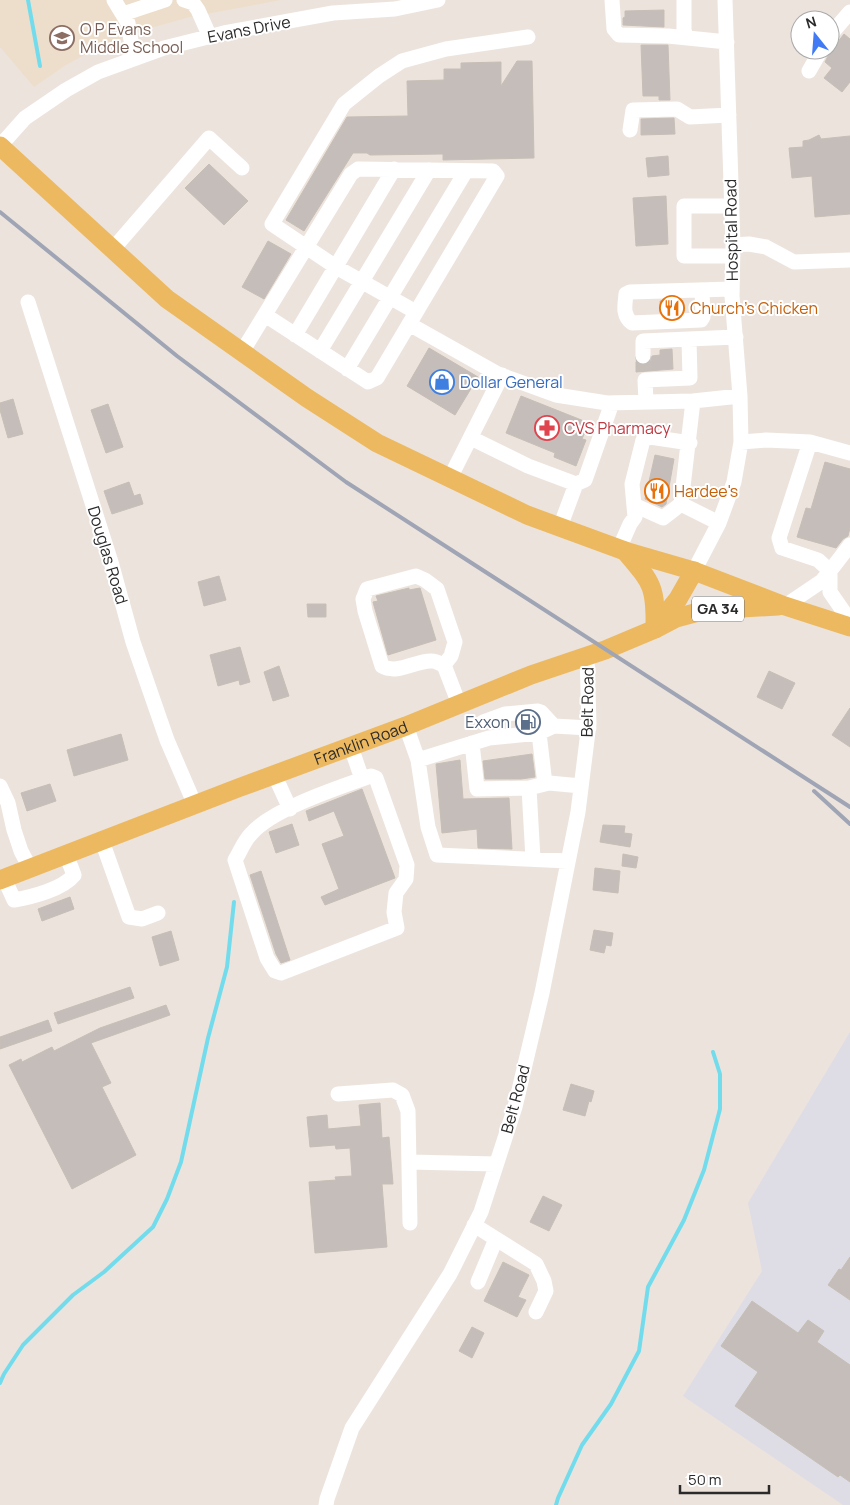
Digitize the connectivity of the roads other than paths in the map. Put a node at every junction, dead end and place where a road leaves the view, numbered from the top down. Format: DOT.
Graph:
graph roads {
  1 [pos="114,0"];
  2 [pos="165,0"];
  3 [pos="184,0"];
  4 [pos="438,0"];
  5 [pos="612,0"];
  6 [pos="684,0"];
  7 [pos="725,0"];
  8 [pos="850,12"];
  9 [pos="123,14"];
  10 [pos="840,24"];
  11 [pos="210,37"];
  12 [pos="528,37"];
  13 [pos="687,37"];
  14 [pos="727,42"];
  15 [pos="134,58"];
  16 [pos="815,60"];
  17 [pos="809,71"];
  18 [pos="729,115"];
  19 [pos="630,130"];
  20 [pos="0,146"];
  21 [pos="242,168"];
  22 [pos="394,169"];
  23 [pos="429,170"];
  24 [pos="466,171"];
  25 [pos="732,206"];
  26 [pos="306,248"];
  27 [pos="113,249"];
  28 [pos="733,250"];
  29 [pos="850,260"];
  30 [pos="336,267"];
  31 [pos="362,281"];
  32 [pos="732,289"];
  33 [pos="702,290"];
  34 [pos="390,298"];
  35 [pos="28,302"];
  36 [pos="265,315"];
  37 [pos="412,318"];
  38 [pos="295,335"];
  39 [pos="736,336"];
  40 [pos="690,339"];
  41 [pos="320,351"];
  42 [pos="242,352"];
  43 [pos="643,356"];
  44 [pos="347,369"];
  45 [pos="502,375"];
  46 [pos="740,396"];
  47 [pos="693,401"];
  48 [pos="646,402"];
  49 [pos="612,403"];
  50 [pos="470,438"];
  51 [pos="741,442"];
  52 [pos="810,442"];
  53 [pos="690,443"];
  54 [pos="850,453"];
  55 [pos="450,478"];
  56 [pos="576,484"];
  57 [pos="681,504"];
  58 [pos="634,505"];
  59 [pos="719,523"];
  60 [pos="560,527"];
  61 [pos="850,545"];
  62 [pos="618,548"];
  63 [pos="694,571"];
  64 [pos="830,571"];
  65 [pos="785,606"];
  66 [pos="850,621"];
  67 [pos="850,627"];
  68 [pos="655,629"];
  69 [pos="587,656"];
  70 [pos="444,665"];
  71 [pos="466,701"];
  72 [pos="482,722"];
  73 [pos="406,726"];
  74 [pos="554,726"];
  75 [pos="589,728"];
  76 [pos="539,733"];
  77 [pos="489,738"];
  78 [pos="472,743"];
  79 [pos="351,747"];
  80 [pos="418,760"];
  81 [pos="275,776"];
  82 [pos="362,779"];
  83 [pos="545,784"];
  84 [pos="0,786"];
  85 [pos="581,786"];
  86 [pos="529,788"];
  87 [pos="195,805"];
  88 [pos="290,808"];
  89 [pos="102,840"];
  90 [pos="66,854"];
  91 [pos="533,859"];
  92 [pos="568,860"];
  93 [pos="30,868"];
  94 [pos="2,879"];
  95 [pos="158,913"];
  96 [pos="338,1094"];
  97 [pos="409,1162"];
  98 [pos="496,1164"];
  99 [pos="410,1222"];
  100 [pos="474,1225"];
  101 [pos="496,1239"];
  102 [pos="478,1282"];
  103 [pos="536,1312"];
  104 [pos="326,1505"];
  1 -- 9 [label="street"];
  2 -- 9 [label="street"];
  3 -- 11 [label="street"];
  4 -- 11 [label="street, Evans Drive"];
  5 -- 13 [label="street"];
  6 -- 13 [label="street"];
  7 -- 14 [label="street, Hospital Road"];
  8 -- 10 [label="street"];
  9 -- 15 [label="street"];
  11 -- 15 [label="street, Evans Drive"];
  12 -- 26 [label="street"];
  13 -- 14 [label="street"];
  14 -- 18 [label="street, Hospital Road"];
  15 -- 20 [label="street, Evans Drive"];
  16 -- 17 [label="street"];
  18 -- 19 [label="street"];
  18 -- 25 [label="street, Hospital Road"];
  20 -- 27 [label="main road"];
  21 -- 27 [label="street"];
  22 -- 23 [label="street"];
  22 -- 26 [label="street"];
  22 -- 30 [label="street"];
  23 -- 24 [label="street"];
  23 -- 31 [label="street"];
  24 -- 34 [label="street"];
  24 -- 37 [label="street"];
  25 -- 28 [label="street, Hospital Road"];
  25 -- 28 [label="street"];
  26 -- 30 [label="street"];
  26 -- 36 [label="street"];
  27 -- 42 [label="main road"];
  28 -- 29 [label="street"];
  28 -- 32 [label="street, Hospital Road"];
  30 -- 31 [label="street"];
  30 -- 38 [label="street"];
  31 -- 34 [label="street"];
  31 -- 41 [label="street"];
  32 -- 33 [label="street"];
  32 -- 39 [label="street, Hospital Road"];
  33 -- 33 [label="street"];
  34 -- 37 [label="street"];
  34 -- 44 [label="street"];
  35 -- 87 [label="street, Douglas Road"];
  36 -- 38 [label="street"];
  36 -- 42 [label="street"];
  37 -- 44 [label="street"];
  37 -- 45 [label="street"];
  38 -- 41 [label="street"];
  39 -- 40 [label="street"];
  39 -- 46 [label="street, Hospital Road"];
  40 -- 43 [label="street"];
  40 -- 48 [label="street"];
  41 -- 44 [label="street"];
  42 -- 55 [label="main road"];
  45 -- 49 [label="street"];
  45 -- 50 [label="street"];
  46 -- 47 [label="street"];
  46 -- 51 [label="street, Hospital Road"];
  47 -- 48 [label="street"];
  47 -- 53 [label="street"];
  48 -- 49 [label="street"];
  49 -- 56 [label="street"];
  50 -- 55 [label="street"];
  50 -- 56 [label="street"];
  51 -- 52 [label="street"];
  51 -- 59 [label="street, Hospital Road"];
  52 -- 54 [label="street"];
  52 -- 64 [label="street"];
  53 -- 57 [label="street"];
  53 -- 58 [label="street"];
  55 -- 60 [label="main road"];
  56 -- 60 [label="street"];
  57 -- 58 [label="street"];
  57 -- 59 [label="street"];
  58 -- 62 [label="street"];
  59 -- 63 [label="street, Hospital Road"];
  60 -- 62 [label="main road"];
  61 -- 64 [label="street"];
  62 -- 63 [label="main road"];
  62 -- 68 [label="main road"];
  63 -- 65 [label="main road"];
  63 -- 68 [label="main road, GA 34"];
  64 -- 65 [label="street"];
  64 -- 66 [label="street"];
  65 -- 67 [label="main road"];
  65 -- 68 [label="main road, GA 34"];
  68 -- 69 [label="main road, Franklin Road / GA 34"];
  69 -- 71 [label="main road, Franklin Road / GA 34"];
  69 -- 75 [label="street, Belt Road"];
  70 -- 70 [label="street"];
  70 -- 71 [label="street"];
  71 -- 72 [label="street"];
  71 -- 73 [label="main road, Franklin Road / GA 34"];
  72 -- 74 [label="street"];
  72 -- 77 [label="street"];
  73 -- 79 [label="main road, Franklin Road / GA 34"];
  73 -- 80 [label="street"];
  74 -- 75 [label="street"];
  74 -- 76 [label="street"];
  75 -- 85 [label="street, Belt Road"];
  76 -- 77 [label="street"];
  76 -- 83 [label="street"];
  77 -- 78 [label="street"];
  78 -- 80 [label="street"];
  78 -- 86 [label="street"];
  79 -- 81 [label="main road, Franklin Road / GA 34"];
  79 -- 82 [label="street"];
  80 -- 91 [label="street"];
  81 -- 87 [label="main road, Franklin Road / GA 34"];
  81 -- 88 [label="street"];
  82 -- 88 [label="street"];
  82 -- 88 [label="street"];
  83 -- 85 [label="street"];
  83 -- 86 [label="street"];
  84 -- 93 [label="street"];
  85 -- 92 [label="street, Belt Road"];
  86 -- 91 [label="street"];
  87 -- 89 [label="main road, Franklin Road / GA 34"];
  89 -- 90 [label="main road, Franklin Road / GA 34"];
  89 -- 95 [label="street"];
  90 -- 93 [label="main road, Franklin Road / GA 34"];
  90 -- 94 [label="street"];
  91 -- 92 [label="street"];
  92 -- 98 [label="street, Belt Road"];
  93 -- 94 [label="main road, Franklin Road / GA 34"];
  96 -- 97 [label="street"];
  97 -- 98 [label="street"];
  97 -- 99 [label="street"];
  98 -- 100 [label="street, Belt Road"];
  100 -- 101 [label="street"];
  100 -- 104 [label="street, Belt Road"];
  101 -- 102 [label="street"];
  101 -- 103 [label="street"];
}
